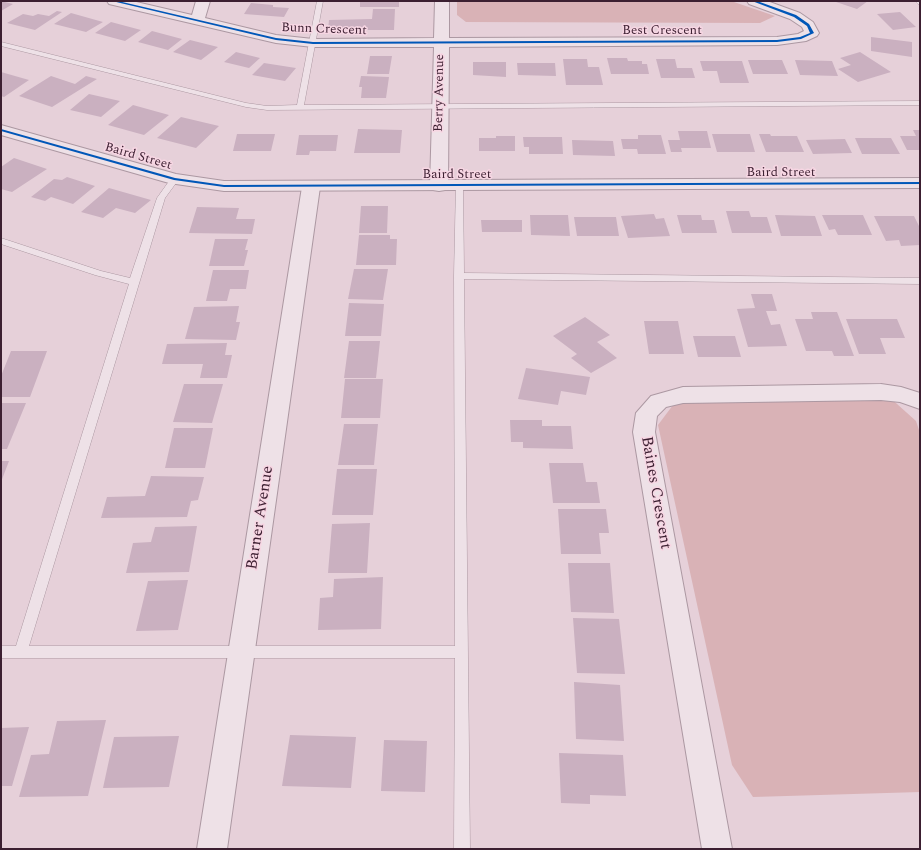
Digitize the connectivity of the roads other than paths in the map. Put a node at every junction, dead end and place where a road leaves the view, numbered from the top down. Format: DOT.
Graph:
graph roads {
  1 [pos="114,1"];
  2 [pos="203,1"];
  3 [pos="320,1"];
  4 [pos="442,1"];
  5 [pos="754,1"];
  6 [pos="197,20"];
  7 [pos="313,43"];
  8 [pos="442,43"];
  9 [pos="1,44"];
  10 [pos="920,103"];
  11 [pos="440,107"];
  12 [pos="300,108"];
  13 [pos="1,130"];
  14 [pos="175,179"];
  15 [pos="920,183"];
  16 [pos="439,186"];
  17 [pos="458,186"];
  18 [pos="312,187"];
  19 [pos="1,241"];
  20 [pos="459,276"];
  21 [pos="920,280"];
  22 [pos="134,282"];
  23 [pos="920,401"];
  24 [pos="241,651"];
  25 [pos="1,652"];
  26 [pos="21,652"];
  27 [pos="461,652"];
  28 [pos="212,849"];
  29 [pos="462,849"];
  30 [pos="718,849"];
  1 -- 6 [label="street, Bunn Crescent"];
  2 -- 6 [label="street"];
  3 -- 7 [label="lane"];
  4 -- 8 [label="street, Berry Avenue"];
  5 -- 8 [label="street, Best Crescent"];
  6 -- 7 [label="street, Bunn Crescent"];
  7 -- 8 [label="street, Bunn Crescent"];
  7 -- 12 [label="lane"];
  8 -- 11 [label="street, Berry Avenue"];
  9 -- 12 [label="lane"];
  10 -- 11 [label="lane"];
  11 -- 12 [label="lane"];
  11 -- 16 [label="street, Berry Avenue"];
  13 -- 14 [label="street, Baird Street"];
  14 -- 18 [label="street, Baird Street"];
  14 -- 22 [label="lane"];
  15 -- 17 [label="street, Baird Street"];
  16 -- 17 [label="street, Baird Street"];
  16 -- 18 [label="street, Baird Street"];
  17 -- 20 [label="lane"];
  18 -- 24 [label="street, Barner Avenue"];
  19 -- 22 [label="lane"];
  20 -- 21 [label="lane"];
  20 -- 27 [label="lane"];
  22 -- 26 [label="lane"];
  23 -- 30 [label="street, Baines Crescent"];
  24 -- 26 [label="lane"];
  24 -- 27 [label="lane"];
  24 -- 28 [label="street, Barner Avenue"];
  25 -- 26 [label="lane"];
  27 -- 29 [label="lane"];
}
